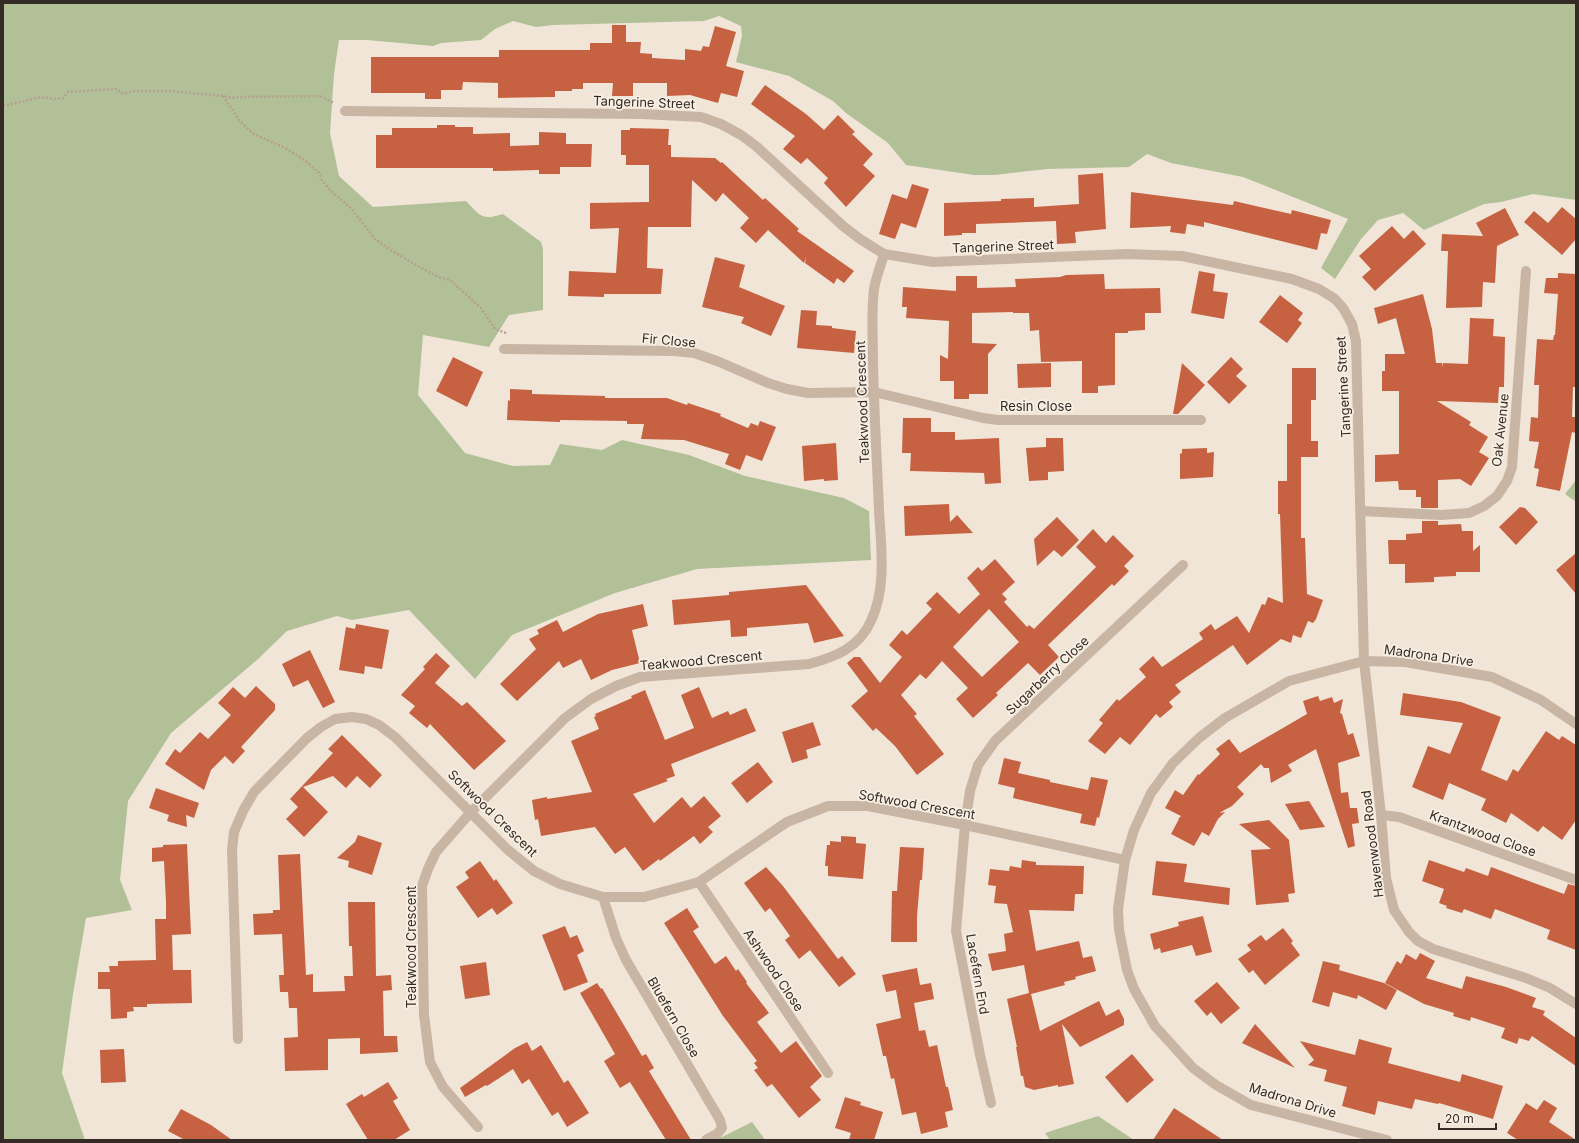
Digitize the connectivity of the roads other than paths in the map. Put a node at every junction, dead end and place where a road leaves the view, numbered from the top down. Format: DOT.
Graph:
graph roads {
  1 [pos="345,111"];
  2 [pos="884,254"];
  3 [pos="1526,271"];
  4 [pos="504,348"];
  5 [pos="874,392"];
  6 [pos="1201,420"];
  7 [pos="1361,511"];
  8 [pos="1183,565"];
  9 [pos="1364,661"];
  10 [pos="1576,724"];
  11 [pos="471,812"];
  12 [pos="1381,815"];
  13 [pos="965,825"];
  14 [pos="1124,860"];
  15 [pos="1576,880"];
  16 [pos="699,882"];
  17 [pos="603,897"];
  18 [pos="1576,1004"];
  19 [pos="238,1039"];
  20 [pos="828,1073"];
  21 [pos="991,1103"];
  22 [pos="478,1127"];
  23 [pos="706,1140"];
  24 [pos="1387,1140"];
  1 -- 2 [label="street, Tangerine Street"];
  2 -- 5 [label="street, Teakwood Crescent"];
  2 -- 7 [label="street, Tangerine Street"];
  3 -- 7 [label="street, Oak Avenue"];
  4 -- 5 [label="street, Fir Close"];
  5 -- 6 [label="street, Resin Close"];
  5 -- 11 [label="street, Teakwood Crescent"];
  7 -- 9 [label="street, Tangerine Street"];
  8 -- 13 [label="street, Sugarberry Close"];
  9 -- 10 [label="street, Madrona Drive"];
  9 -- 12 [label="street, Havenwood Road"];
  9 -- 14 [label="street, Madrona Drive"];
  11 -- 17 [label="street, Softwood Crescent"];
  11 -- 19 [label="street, Softwood Crescent"];
  11 -- 22 [label="street, Teakwood Crescent"];
  12 -- 15 [label="street, Krantzwood Close"];
  12 -- 18 [label="street, Havenwood Road"];
  13 -- 14 [label="street, Softwood Crescent"];
  13 -- 16 [label="street, Softwood Crescent"];
  13 -- 21 [label="street, Lacefern End"];
  14 -- 24 [label="street, Madrona Drive"];
  16 -- 17 [label="street, Softwood Crescent"];
  16 -- 20 [label="street, Ashwood Close"];
  17 -- 23 [label="street, Bluefern Close"];
}
